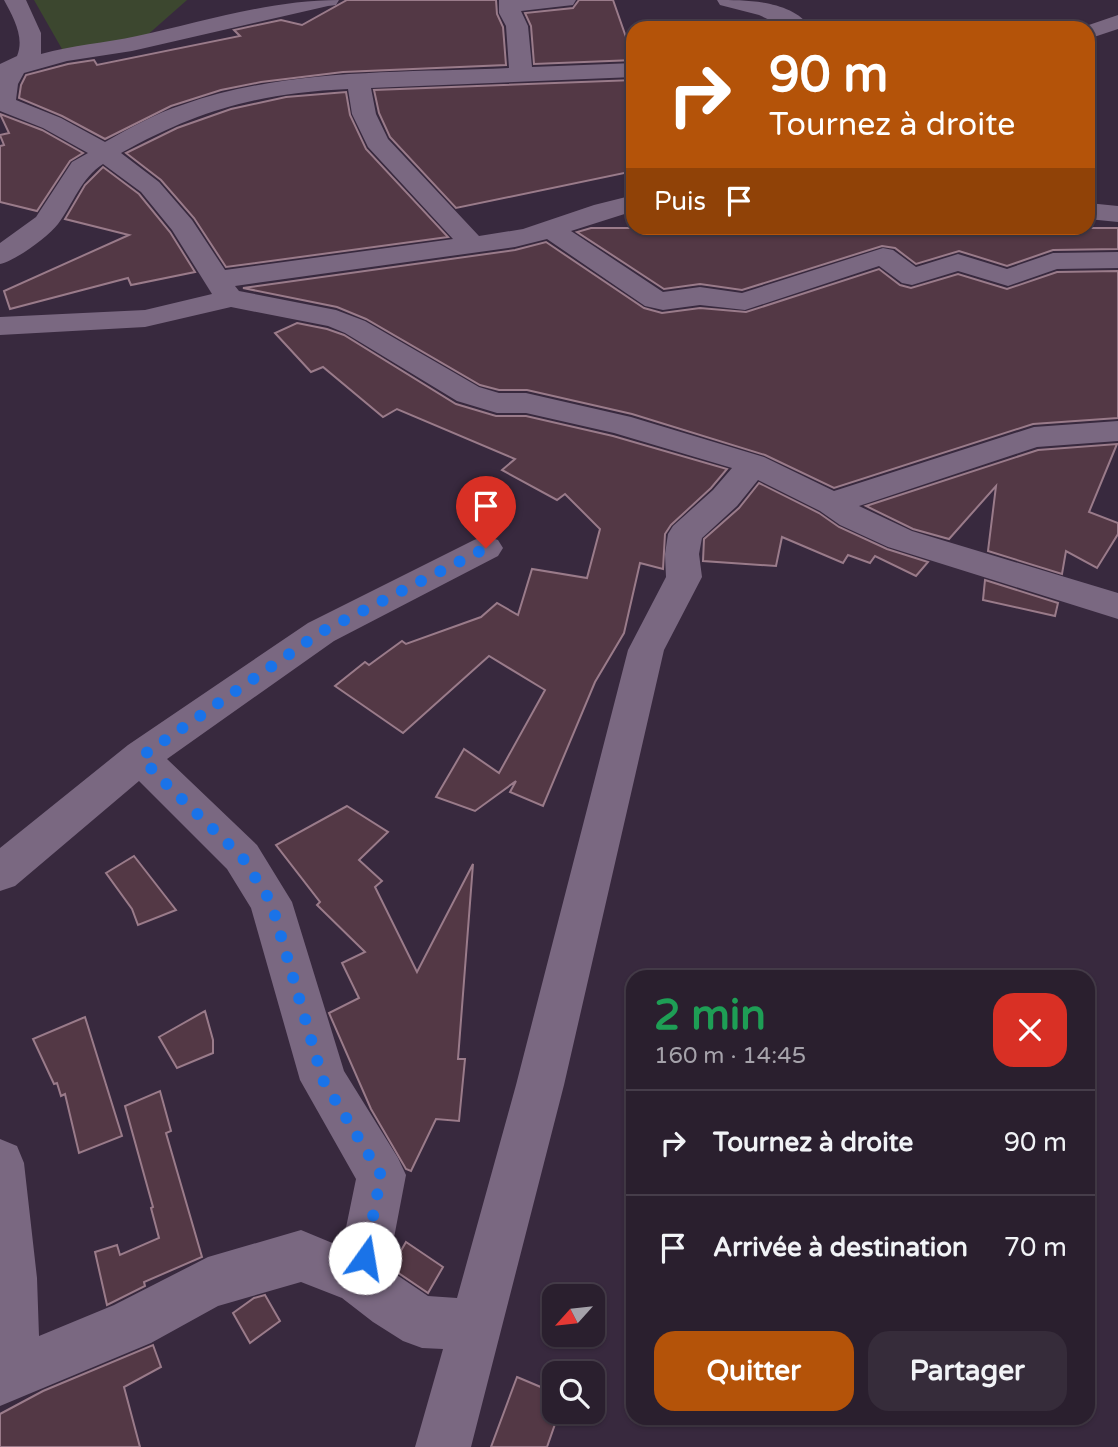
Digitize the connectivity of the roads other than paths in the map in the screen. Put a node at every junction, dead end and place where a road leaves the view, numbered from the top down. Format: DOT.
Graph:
graph roads {
  1 [pos="15,0"];
  2 [pos="328,0"];
  3 [pos="565,0"];
  4 [pos="728,0"];
  5 [pos="510,3"];
  6 [pos="792,21"];
  7 [pos="7,70"];
  8 [pos="626,70"];
  9 [pos="521,76"];
  10 [pos="359,84"];
  11 [pos="4,108"];
  12 [pos="104,152"];
  13 [pos="626,205"];
  14 [pos="1095,212"];
  15 [pos="1118,214"];
  16 [pos="550,229"];
  17 [pos="471,244"];
  18 [pos="0,256"];
  19 [pos="1118,260"];
  20 [pos="223,289"];
  21 [pos="0,326"];
  22 [pos="1118,431"];
  23 [pos="754,464"];
  24 [pos="832,503"];
  25 [pos="486,548"];
  26 [pos="1118,606"];
  27 [pos="142,756"];
  28 [pos="0,873"];
  29 [pos="0,1163"];
  30 [pos="360,1280"];
  31 [pos="477,1325"];
  32 [pos="7,1376"];
  33 [pos="443,1447"];
  1 -- 7 [label="street"];
  2 -- 7 [label="street"];
  3 -- 5 [label="street"];
  4 -- 6 [label="street"];
  5 -- 9 [label="street"];
  7 -- 11 [label="street"];
  8 -- 9 [label="street"];
  9 -- 10 [label="street"];
  10 -- 12 [label="street"];
  10 -- 17 [label="street"];
  11 -- 12 [label="street"];
  12 -- 18 [label="street"];
  12 -- 20 [label="street"];
  13 -- 16 [label="street"];
  14 -- 15 [label="street"];
  16 -- 17 [label="street"];
  16 -- 19 [label="street"];
  17 -- 20 [label="street"];
  20 -- 21 [label="street"];
  20 -- 23 [label="street"];
  22 -- 24 [label="street"];
  23 -- 24 [label="street"];
  23 -- 31 [label="street"];
  24 -- 26 [label="street"];
  25 -- 27 [label="street"];
  27 -- 28 [label="street"];
  27 -- 30 [label="street"];
  29 -- 32 [label="street"];
  30 -- 31 [label="street"];
  30 -- 32 [label="street"];
  31 -- 33 [label="street"];
}
